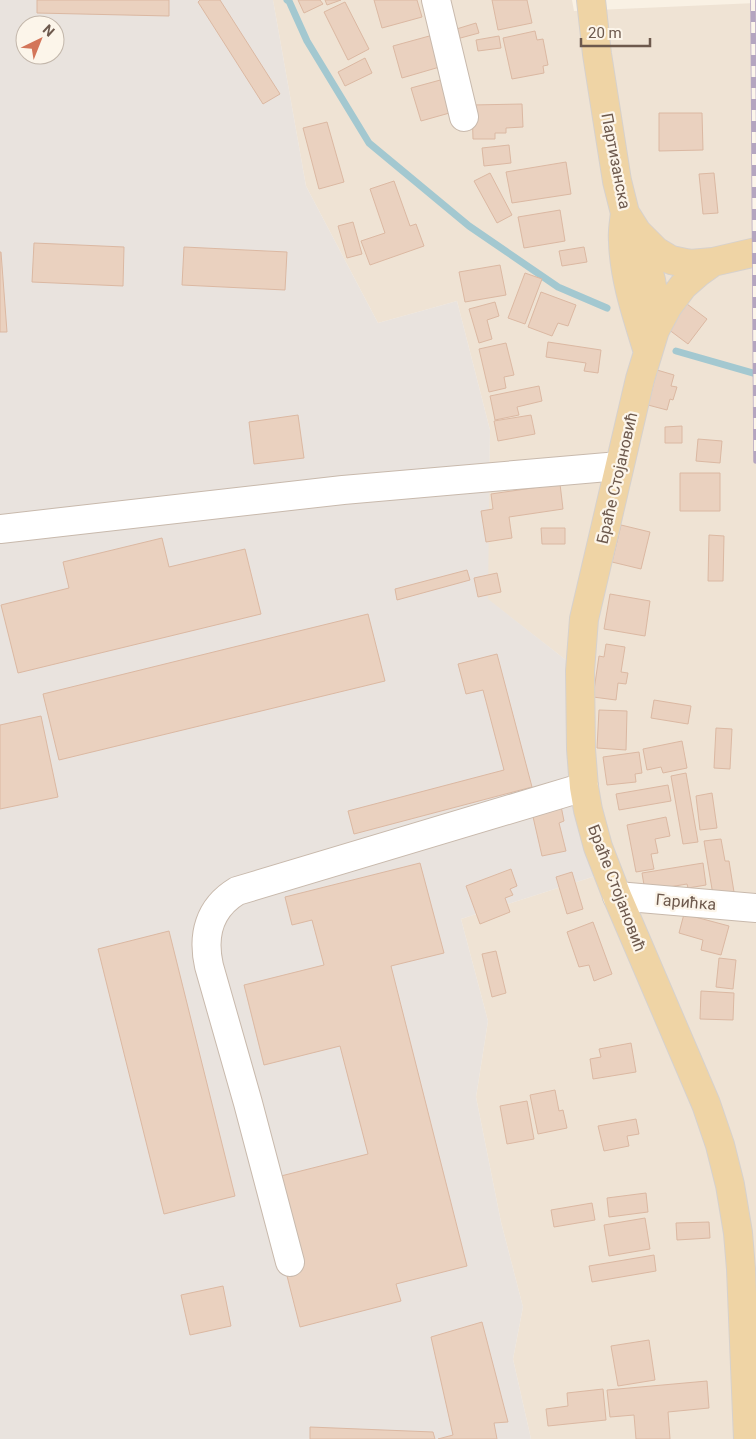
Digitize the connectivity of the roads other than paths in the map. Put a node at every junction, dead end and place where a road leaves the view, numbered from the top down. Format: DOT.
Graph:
graph roads {
  1 [pos="436,0"];
  2 [pos="591,0"];
  3 [pos="464,117"];
  4 [pos="631,222"];
  5 [pos="755,252"];
  6 [pos="713,262"];
  7 [pos="652,341"];
  8 [pos="619,466"];
  9 [pos="0,529"];
  10 [pos="584,787"];
  11 [pos="617,896"];
  12 [pos="756,908"];
  13 [pos="290,1262"];
  14 [pos="748,1439"];
  1 -- 3 [label="street"];
  2 -- 4 [label="main road, Партизанска"];
  4 -- 6 [label="main road"];
  4 -- 7 [label="main road"];
  5 -- 6 [label="main road, Браће Стојановић"];
  6 -- 7 [label="main road, Браће Стојановић"];
  7 -- 8 [label="main road, Браће Стојановић"];
  8 -- 9 [label="street"];
  8 -- 10 [label="main road, Браће Стојановић"];
  10 -- 11 [label="main road, Браће Стојановић"];
  10 -- 13 [label="street"];
  11 -- 12 [label="street, Гарићка"];
  11 -- 14 [label="main road, Браће Стојановић"];
}
